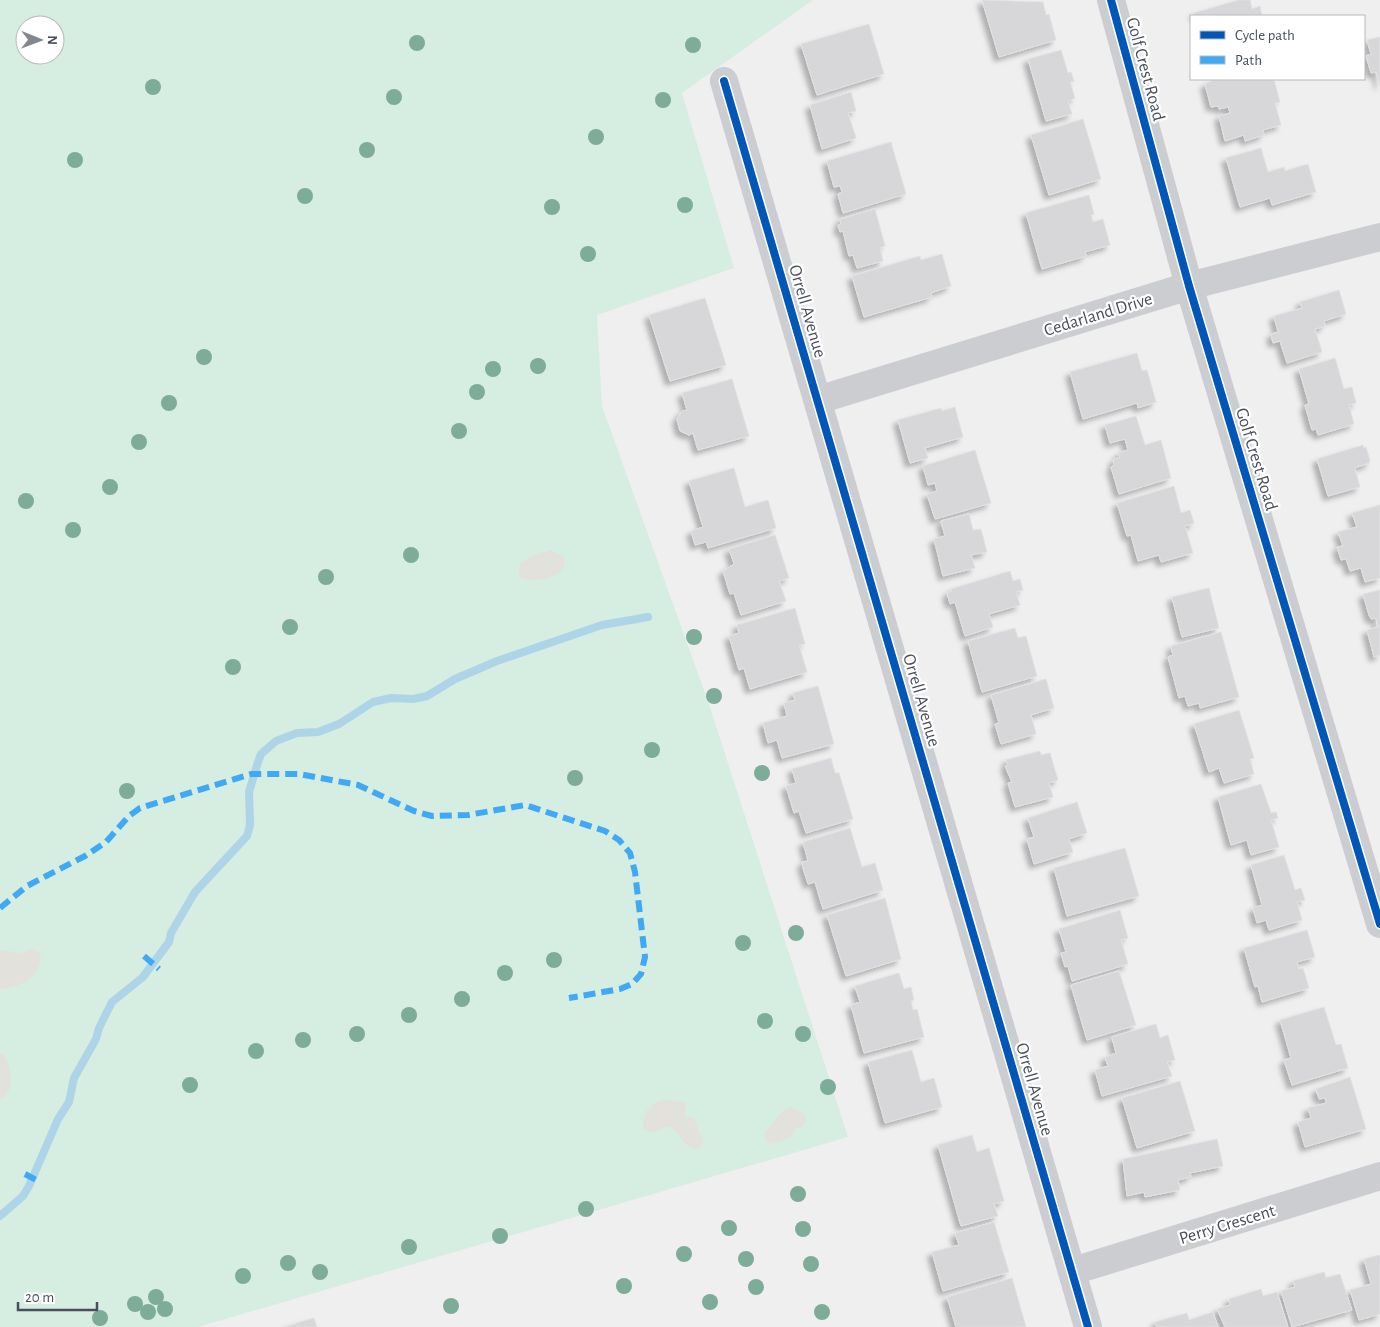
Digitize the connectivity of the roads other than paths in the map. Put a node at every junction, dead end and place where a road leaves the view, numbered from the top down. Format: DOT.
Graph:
graph roads {
  1 [pos="1112,0"];
  2 [pos="724,82"];
  3 [pos="1380,237"];
  4 [pos="1189,286"];
  5 [pos="818,400"];
  6 [pos="1380,924"];
  7 [pos="1380,1176"];
  8 [pos="1073,1271"];
  9 [pos="1088,1327"];
  1 -- 4 [label="street, Golf Crest Road"];
  2 -- 5 [label="street, Orrell Avenue"];
  3 -- 4 [label="street, Cedarland Drive"];
  4 -- 5 [label="street, Cedarland Drive"];
  4 -- 6 [label="street, Golf Crest Road"];
  5 -- 8 [label="street, Orrell Avenue"];
  7 -- 8 [label="street, Perry Crescent"];
  8 -- 9 [label="street, Orrell Avenue"];
}
